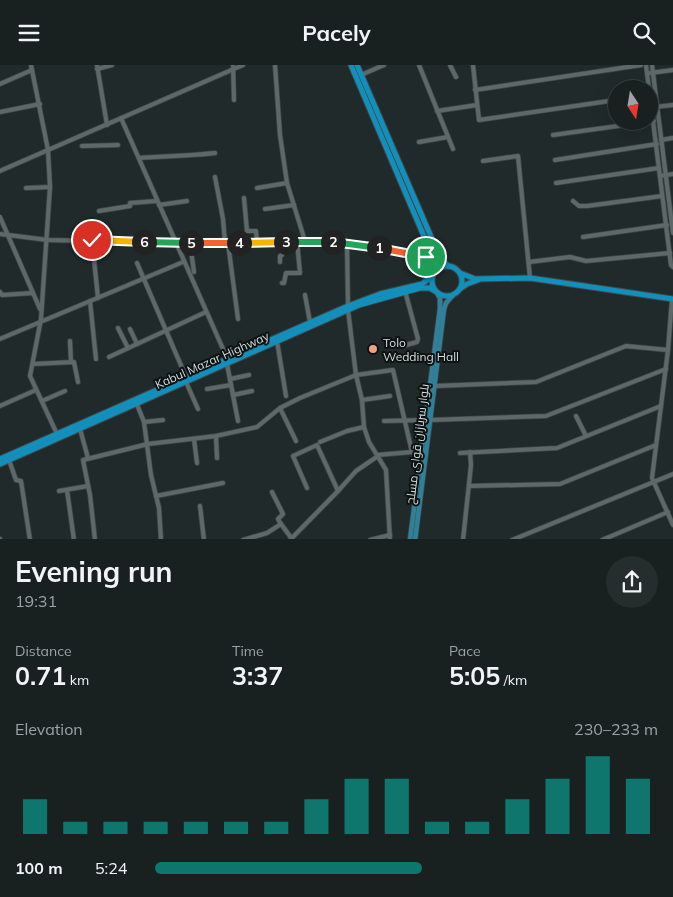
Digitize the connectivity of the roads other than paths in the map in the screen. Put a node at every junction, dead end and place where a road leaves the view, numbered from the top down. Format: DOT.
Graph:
graph roads {
  1 [pos="112,65"];
  2 [pos="243,65"];
  3 [pos="274,65"];
  4 [pos="351,65"];
  5 [pos="357,65"];
  6 [pos="384,65"];
  7 [pos="418,65"];
  8 [pos="450,65"];
  9 [pos="473,65"];
  10 [pos="590,65"];
  11 [pos="641,65"];
  12 [pos="646,65"];
  13 [pos="652,65"];
  14 [pos="32,67"];
  15 [pos="97,67"];
  16 [pos="233,67"];
  17 [pos="673,70"];
  18 [pos="591,72"];
  19 [pos="653,73"];
  20 [pos="647,74"];
  21 [pos="361,75"];
  22 [pos="456,77"];
  23 [pos="648,80"];
  24 [pos="654,80"];
  25 [pos="0,84"];
  26 [pos="475,90"];
  27 [pos="234,100"];
  28 [pos="608,101"];
  29 [pos="40,104"];
  30 [pos="477,105"];
  31 [pos="673,105"];
  32 [pos="658,107"];
  33 [pos="437,111"];
  34 [pos="0,112"];
  35 [pos="658,114"];
  36 [pos="121,119"];
  37 [pos="659,121"];
  38 [pos="107,125"];
  39 [pos="608,127"];
  40 [pos="654,130"];
  41 [pos="552,135"];
  42 [pos="448,137"];
  43 [pos="673,138"];
  44 [pos="419,142"];
  45 [pos="661,142"];
  46 [pos="118,145"];
  47 [pos="656,145"];
  48 [pos="82,147"];
  49 [pos="453,149"];
  50 [pos="48,150"];
  51 [pos="215,153"];
  52 [pos="139,158"];
  53 [pos="555,159"];
  54 [pos="483,161"];
  55 [pos="659,168"];
  56 [pos="0,171"];
  57 [pos="673,174"];
  58 [pos="666,175"];
  59 [pos="660,176"];
  60 [pos="215,177"];
  61 [pos="287,183"];
  62 [pos="556,183"];
  63 [pos="50,187"];
  64 [pos="26,188"];
  65 [pos="258,188"];
  66 [pos="662,196"];
  67 [pos="244,198"];
  68 [pos="187,201"];
  69 [pos="573,201"];
  70 [pos="158,203"];
  71 [pos="294,205"];
  72 [pos="265,209"];
  73 [pos="99,211"];
  74 [pos="664,211"];
  75 [pos="672,211"];
  76 [pos="0,217"];
  77 [pos="672,224"];
  78 [pos="666,225"];
  79 [pos="673,233"];
  80 [pos="0,234"];
  81 [pos="8,235"];
  82 [pos="583,237"];
  83 [pos="48,239"];
  84 [pos="92,240"];
  85 [pos="297,241"];
  86 [pos="306,241"];
  87 [pos="282,242"];
  88 [pos="176,243"];
  89 [pos="190,243"];
  90 [pos="227,243"];
  91 [pos="257,243"];
  92 [pos="347,244"];
  93 [pos="670,253"];
  94 [pos="432,254"];
  95 [pos="183,262"];
  96 [pos="280,262"];
  97 [pos="529,262"];
  98 [pos="137,263"];
  99 [pos="448,266"];
  100 [pos="673,267"];
  101 [pos="194,272"];
  102 [pos="460,273"];
  103 [pos="433,274"];
  104 [pos="144,278"];
  105 [pos="530,278"];
  106 [pos="483,279"];
  107 [pos="282,283"];
  108 [pos="460,289"];
  109 [pos="405,291"];
  110 [pos="0,292"];
  111 [pos="436,292"];
  112 [pos="33,293"];
  113 [pos="305,295"];
  114 [pos="453,295"];
  115 [pos="98,298"];
  116 [pos="672,299"];
  117 [pos="90,301"];
  118 [pos="348,308"];
  119 [pos="40,311"];
  120 [pos="206,313"];
  121 [pos="238,319"];
  122 [pos="310,322"];
  123 [pos="40,323"];
  124 [pos="118,328"];
  125 [pos="130,329"];
  126 [pos="166,331"];
  127 [pos="0,339"];
  128 [pos="70,341"];
  129 [pos="277,341"];
  130 [pos="137,345"];
  131 [pos="406,345"];
  132 [pos="128,349"];
  133 [pos="668,350"];
  134 [pos="109,357"];
  135 [pos="96,359"];
  136 [pos="227,361"];
  137 [pos="71,362"];
  138 [pos="32,364"];
  139 [pos="666,369"];
  140 [pos="249,375"];
  141 [pos="356,375"];
  142 [pos="230,379"];
  143 [pos="186,380"];
  144 [pos="78,382"];
  145 [pos="231,385"];
  146 [pos="434,386"];
  147 [pos="207,389"];
  148 [pos="36,390"];
  149 [pos="65,391"];
  150 [pos="252,391"];
  151 [pos="233,395"];
  152 [pos="286,396"];
  153 [pos="390,397"];
  154 [pos="362,400"];
  155 [pos="42,401"];
  156 [pos="136,402"];
  157 [pos="0,406"];
  158 [pos="661,406"];
  159 [pos="280,408"];
  160 [pos="198,409"];
  161 [pos="576,416"];
  162 [pos="163,420"];
  163 [pos="428,420"];
  164 [pos="238,421"];
  165 [pos="384,421"];
  166 [pos="405,421"];
  167 [pos="144,422"];
  168 [pos="364,427"];
  169 [pos="80,429"];
  170 [pos="57,434"];
  171 [pos="216,436"];
  172 [pos="586,436"];
  173 [pos="194,439"];
  174 [pos="296,441"];
  175 [pos="320,442"];
  176 [pos="148,444"];
  177 [pos="656,445"];
  178 [pos="470,452"];
  179 [pos="460,453"];
  180 [pos="378,456"];
  181 [pos="88,458"];
  182 [pos="217,458"];
  183 [pos="0,459"];
  184 [pos="8,460"];
  185 [pos="197,463"];
  186 [pos="0,464"];
  187 [pos="673,474"];
  188 [pos="654,481"];
  189 [pos="223,483"];
  190 [pos="469,485"];
  191 [pos="88,486"];
  192 [pos="307,488"];
  193 [pos="67,490"];
  194 [pos="59,491"];
  195 [pos="338,491"];
  196 [pos="272,492"];
  197 [pos="156,495"];
  198 [pos="200,506"];
  199 [pos="668,513"];
  200 [pos="282,524"];
  201 [pos="673,525"];
  202 [pos="390,537"];
  203 [pos="30,539"];
  204 [pos="74,539"];
  205 [pos="94,539"];
  206 [pos="161,539"];
  207 [pos="204,539"];
  208 [pos="243,539"];
  209 [pos="291,539"];
  210 [pos="370,539"];
  211 [pos="410,539"];
  212 [pos="415,539"];
  213 [pos="464,539"];
  214 [pos="512,539"];
  215 [pos="602,539"];
  1 -- 15 [label="street"];
  2 -- 16 [label="street"];
  3 -- 61 [label="street"];
  4 -- 94 [label="highway"];
  5 -- 21 [label="highway"];
  6 -- 21 [label="street"];
  7 -- 33 [label="street"];
  8 -- 22 [label="street"];
  9 -- 26 [label="street"];
  10 -- 18 [label="street"];
  11 -- 18 [label="street"];
  12 -- 20 [label="street"];
  13 -- 19 [label="street"];
  14 -- 25 [label="street"];
  14 -- 29 [label="street"];
  15 -- 38 [label="street"];
  16 -- 27 [label="street"];
  16 -- 36 [label="street"];
  17 -- 19 [label="street"];
  18 -- 26 [label="street"];
  19 -- 20 [label="street"];
  19 -- 24 [label="street"];
  20 -- 23 [label="street"];
  21 -- 99 [label="highway"];
  26 -- 30 [label="street"];
  28 -- 30 [label="street"];
  29 -- 34 [label="street"];
  29 -- 50 [label="street"];
  30 -- 33 [label="street"];
  31 -- 32 [label="street"];
  33 -- 42 [label="street"];
  35 -- 37 [label="street"];
  36 -- 38 [label="street"];
  36 -- 52 [label="street"];
  37 -- 45 [label="street"];
  38 -- 50 [label="street"];
  39 -- 41 [label="street"];
  40 -- 47 [label="street"];
  42 -- 44 [label="street"];
  42 -- 49 [label="street"];
  43 -- 45 [label="street"];
  45 -- 47 [label="street"];
  45 -- 58 [label="street"];
  46 -- 48 [label="street"];
  47 -- 53 [label="street"];
  47 -- 55 [label="street"];
  50 -- 56 [label="street"];
  50 -- 63 [label="street"];
  51 -- 52 [label="street"];
  52 -- 70 [label="street"];
  54 -- 97 [label="street"];
  55 -- 59 [label="street"];
  55 -- 62 [label="street"];
  57 -- 58 [label="street"];
  58 -- 59 [label="street"];
  58 -- 75 [label="street"];
  59 -- 66 [label="street"];
  60 -- 90 [label="street"];
  61 -- 65 [label="street"];
  61 -- 71 [label="street"];
  63 -- 64 [label="street"];
  63 -- 83 [label="street"];
  66 -- 69 [label="street"];
  66 -- 74 [label="street"];
  67 -- 91 [label="street"];
  68 -- 70 [label="street"];
  70 -- 73 [label="street"];
  70 -- 88 [label="street"];
  71 -- 72 [label="street"];
  71 -- 86 [label="street"];
  74 -- 75 [label="street"];
  74 -- 78 [label="street"];
  75 -- 77 [label="street"];
  76 -- 81 [label="street"];
  77 -- 78 [label="street"];
  77 -- 79 [label="street"];
  78 -- 82 [label="street"];
  78 -- 93 [label="street"];
  80 -- 81 [label="street"];
  81 -- 83 [label="street"];
  81 -- 112 [label="street"];
  83 -- 84 [label="street"];
  83 -- 119 [label="street"];
  84 -- 88 [label="street"];
  84 -- 115 [label="street"];
  85 -- 86 [label="street"];
  85 -- 87 [label="street"];
  85 -- 107 [label="street"];
  86 -- 92 [label="street"];
  87 -- 91 [label="street"];
  87 -- 96 [label="street"];
  88 -- 89 [label="street"];
  88 -- 95 [label="street"];
  89 -- 90 [label="street"];
  89 -- 101 [label="street"];
  90 -- 91 [label="street"];
  90 -- 121 [label="street"];
  92 -- 94 [label="street"];
  92 -- 118 [label="street"];
  93 -- 97 [label="street"];
  93 -- 100 [label="street"];
  94 -- 103 [label="highway"];
  95 -- 104 [label="street"];
  95 -- 120 [label="street"];
  97 -- 105 [label="street"];
  98 -- 104 [label="street"];
  99 -- 102 [label="highway"];
  99 -- 103 [label="highway"];
  102 -- 106 [label="highway"];
  102 -- 108 [label="highway"];
  103 -- 111 [label="highway"];
  103 -- 118 [label="highway, Kabul Mazar Highway"];
  104 -- 115 [label="street"];
  104 -- 126 [label="street"];
  105 -- 106 [label="highway"];
  105 -- 116 [label="highway"];
  106 -- 108 [label="highway"];
  108 -- 114 [label="highway"];
  109 -- 111 [label="highway, Kabul Mazar Highway"];
  109 -- 118 [label="highway, Kabul Mazar Highway"];
  109 -- 131 [label="street"];
  110 -- 112 [label="street"];
  111 -- 114 [label="highway"];
  111 -- 163 [label="main road, بلوار سربازان قوای مسلح"];
  112 -- 119 [label="street"];
  113 -- 122 [label="street"];
  114 -- 146 [label="main road, بلوار سربازان قوای مسلح"];
  115 -- 117 [label="street"];
  116 -- 133 [label="street"];
  117 -- 123 [label="street"];
  117 -- 135 [label="street"];
  118 -- 122 [label="highway, Kabul Mazar Highway"];
  118 -- 129 [label="highway, Kabul Mazar Highway"];
  118 -- 141 [label="street"];
  119 -- 123 [label="street"];
  120 -- 126 [label="street"];
  120 -- 136 [label="street"];
  122 -- 136 [label="highway, Kabul Mazar Highway"];
  123 -- 127 [label="street"];
  123 -- 138 [label="street"];
  124 -- 132 [label="street"];
  125 -- 130 [label="street"];
  126 -- 130 [label="street"];
  126 -- 143 [label="street"];
  128 -- 137 [label="street"];
  129 -- 136 [label="highway, Kabul Mazar Highway"];
  129 -- 152 [label="street"];
  130 -- 132 [label="street"];
  132 -- 134 [label="street"];
  133 -- 139 [label="street"];
  133 -- 146 [label="street"];
  136 -- 142 [label="street"];
  136 -- 143 [label="highway, Kabul Mazar Highway"];
  137 -- 138 [label="street"];
  137 -- 144 [label="street"];
  138 -- 148 [label="street"];
  139 -- 158 [label="street"];
  139 -- 163 [label="street"];
  140 -- 142 [label="street"];
  141 -- 154 [label="street"];
  141 -- 159 [label="street"];
  141 -- 166 [label="street"];
  142 -- 145 [label="street"];
  143 -- 156 [label="highway, Kabul Mazar Highway"];
  143 -- 160 [label="street"];
  145 -- 147 [label="street"];
  145 -- 151 [label="street"];
  146 -- 163 [label="main road, بلوار سربازان قوای مسلح"];
  148 -- 155 [label="street"];
  148 -- 157 [label="street"];
  149 -- 155 [label="street"];
  150 -- 151 [label="street"];
  151 -- 164 [label="street"];
  153 -- 154 [label="street"];
  154 -- 168 [label="street"];
  155 -- 170 [label="street"];
  156 -- 167 [label="street"];
  156 -- 169 [label="highway, Kabul Mazar Highway"];
  156 -- 170 [label="highway, Kabul Mazar Highway"];
  158 -- 172 [label="street"];
  158 -- 177 [label="street"];
  159 -- 171 [label="street"];
  159 -- 174 [label="street"];
  161 -- 172 [label="street"];
  162 -- 167 [label="street"];
  163 -- 166 [label="street"];
  163 -- 211 [label="main road, بلوار سربازان قوای مسلح"];
  163 -- 212 [label="main road, بلوار سربازان قوای مسلح"];
  165 -- 166 [label="street"];
  166 -- 180 [label="street"];
  167 -- 176 [label="street"];
  168 -- 175 [label="street"];
  168 -- 180 [label="street"];
  169 -- 181 [label="street"];
  169 -- 184 [label="highway, Kabul Mazar Highway"];
  170 -- 183 [label="highway, Kabul Mazar Highway"];
  171 -- 173 [label="street"];
  171 -- 182 [label="street"];
  172 -- 178 [label="street"];
  173 -- 176 [label="street"];
  173 -- 185 [label="street"];
  176 -- 181 [label="street"];
  176 -- 197 [label="street"];
  177 -- 188 [label="street"];
  177 -- 190 [label="street"];
  178 -- 179 [label="street"];
  178 -- 190 [label="street"];
  180 -- 195 [label="street"];
  180 -- 202 [label="street"];
  181 -- 191 [label="street"];
  184 -- 186 [label="highway, Kabul Mazar Highway"];
  184 -- 203 [label="street"];
  187 -- 188 [label="street"];
  188 -- 199 [label="street"];
  188 -- 214 [label="street"];
  189 -- 197 [label="street"];
  190 -- 213 [label="street"];
  191 -- 193 [label="street"];
  191 -- 205 [label="street"];
  192 -- 195 [label="street"];
  193 -- 194 [label="street"];
  193 -- 204 [label="street"];
  195 -- 209 [label="street"];
  196 -- 200 [label="street"];
  197 -- 206 [label="street"];
  198 -- 207 [label="street"];
  199 -- 201 [label="street"];
  199 -- 215 [label="street"];
  200 -- 208 [label="street"];
  200 -- 209 [label="street"];
  202 -- 210 [label="street"];
}
